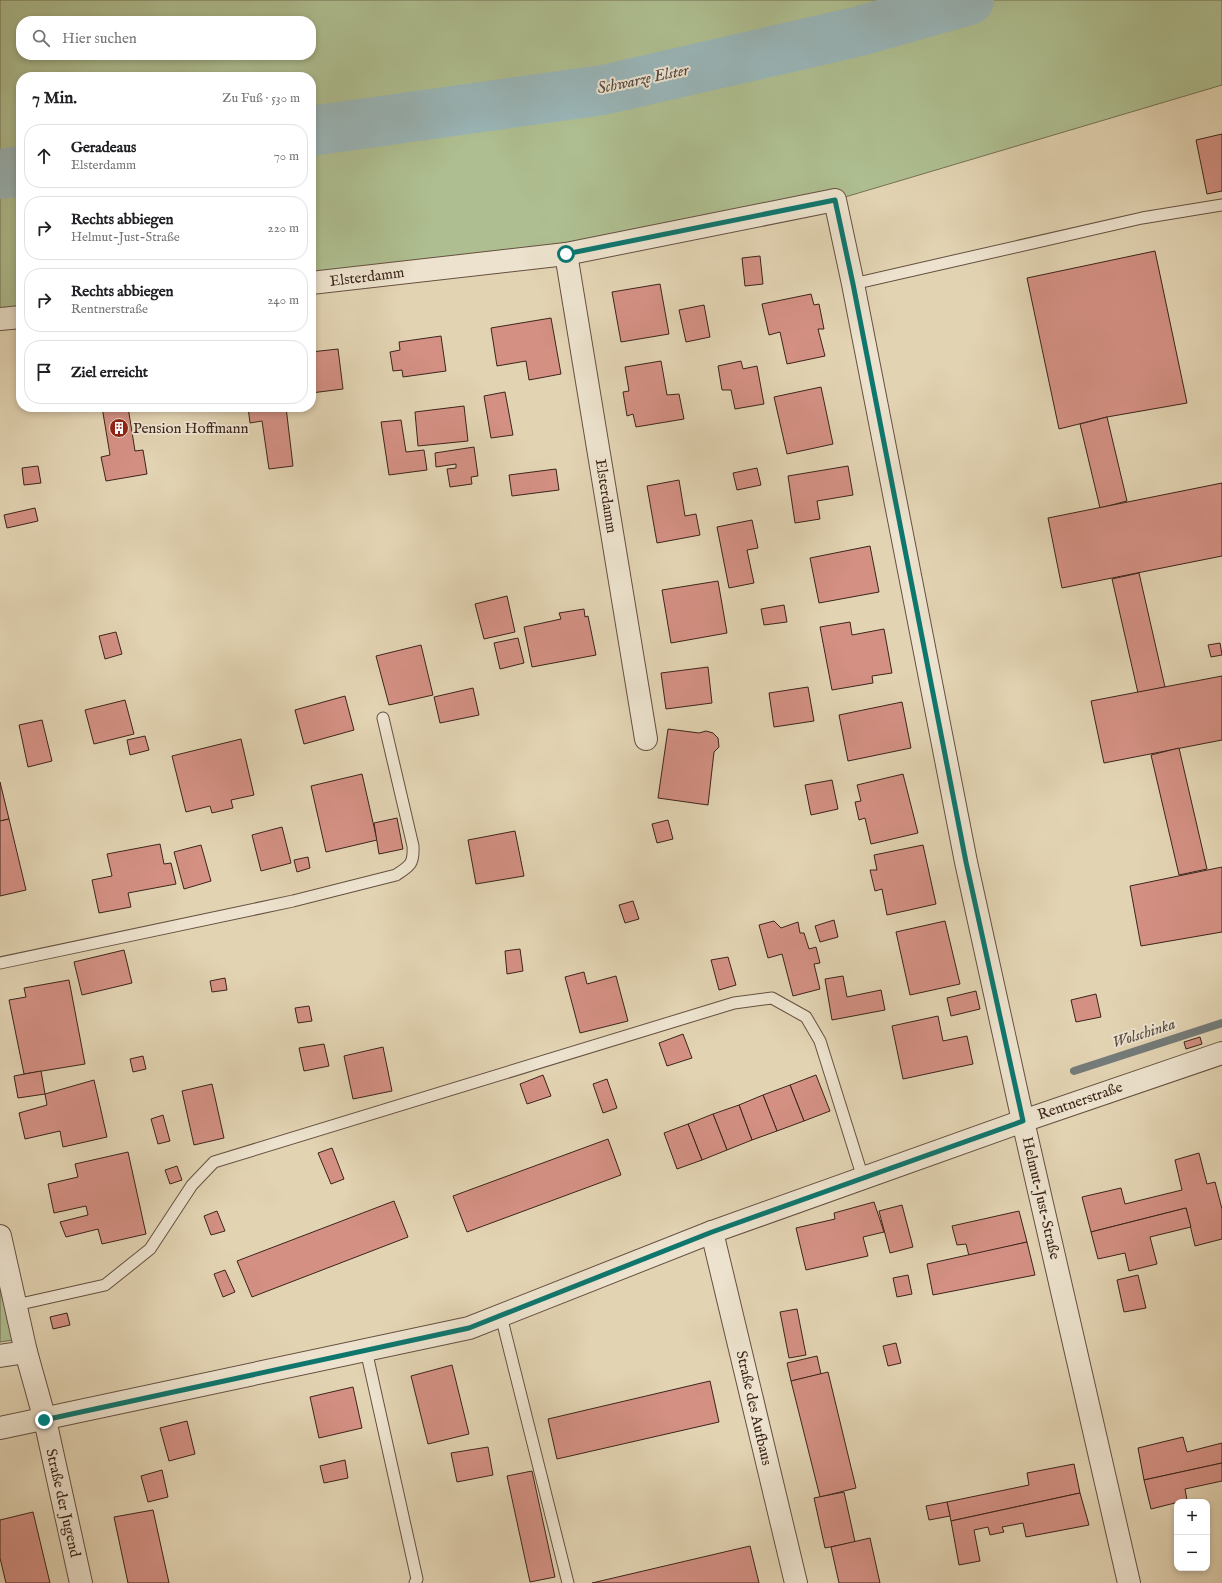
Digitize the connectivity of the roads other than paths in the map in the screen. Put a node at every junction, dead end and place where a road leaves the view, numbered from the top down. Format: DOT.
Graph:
graph roads {
  1 [pos="835,200"];
  2 [pos="1222,205"];
  3 [pos="566,254"];
  4 [pos="316,282"];
  5 [pos="853,284"];
  6 [pos="16,317"];
  7 [pos="0,319"];
  8 [pos="383,718"];
  9 [pos="646,739"];
  10 [pos="0,963"];
  11 [pos="1222,1053"];
  12 [pos="1023,1121"];
  13 [pos="863,1178"];
  14 [pos="712,1232"];
  15 [pos="0,1236"];
  16 [pos="16,1305"];
  17 [pos="501,1316"];
  18 [pos="366,1350"];
  19 [pos="26,1352"];
  20 [pos="0,1356"];
  21 [pos="44,1420"];
  22 [pos="0,1428"];
  23 [pos="81,1583"];
  24 [pos="415,1583"];
  25 [pos="568,1583"];
  26 [pos="796,1583"];
  27 [pos="1129,1583"];
  1 -- 3 [label="street, Elsterdamm"];
  1 -- 5 [label="street, Helmut-Just-Straße"];
  2 -- 5 [label="lane"];
  3 -- 4 [label="street, Elsterdamm"];
  3 -- 9 [label="street, Elsterdamm"];
  5 -- 12 [label="street, Helmut-Just-Straße"];
  6 -- 7 [label="street"];
  8 -- 10 [label="lane"];
  11 -- 12 [label="street, Rentnerstraße"];
  12 -- 13 [label="street, Rentnerstraße"];
  12 -- 27 [label="street, Helmut-Just-Straße"];
  13 -- 14 [label="street, Rentnerstraße"];
  13 -- 16 [label="lane"];
  14 -- 17 [label="street, Rentnerstraße"];
  14 -- 26 [label="street, Straße des Aufbaus"];
  15 -- 16 [label="street, Straße der Jugend"];
  16 -- 19 [label="street, Straße der Jugend"];
  17 -- 18 [label="street, Rentnerstraße"];
  17 -- 25 [label="lane"];
  18 -- 21 [label="street, Rentnerstraße"];
  18 -- 24 [label="lane"];
  19 -- 20 [label="street"];
  19 -- 21 [label="street, Straße der Jugend"];
  21 -- 22 [label="street, Rentnerstraße"];
  21 -- 23 [label="street, Straße der Jugend"];
}
